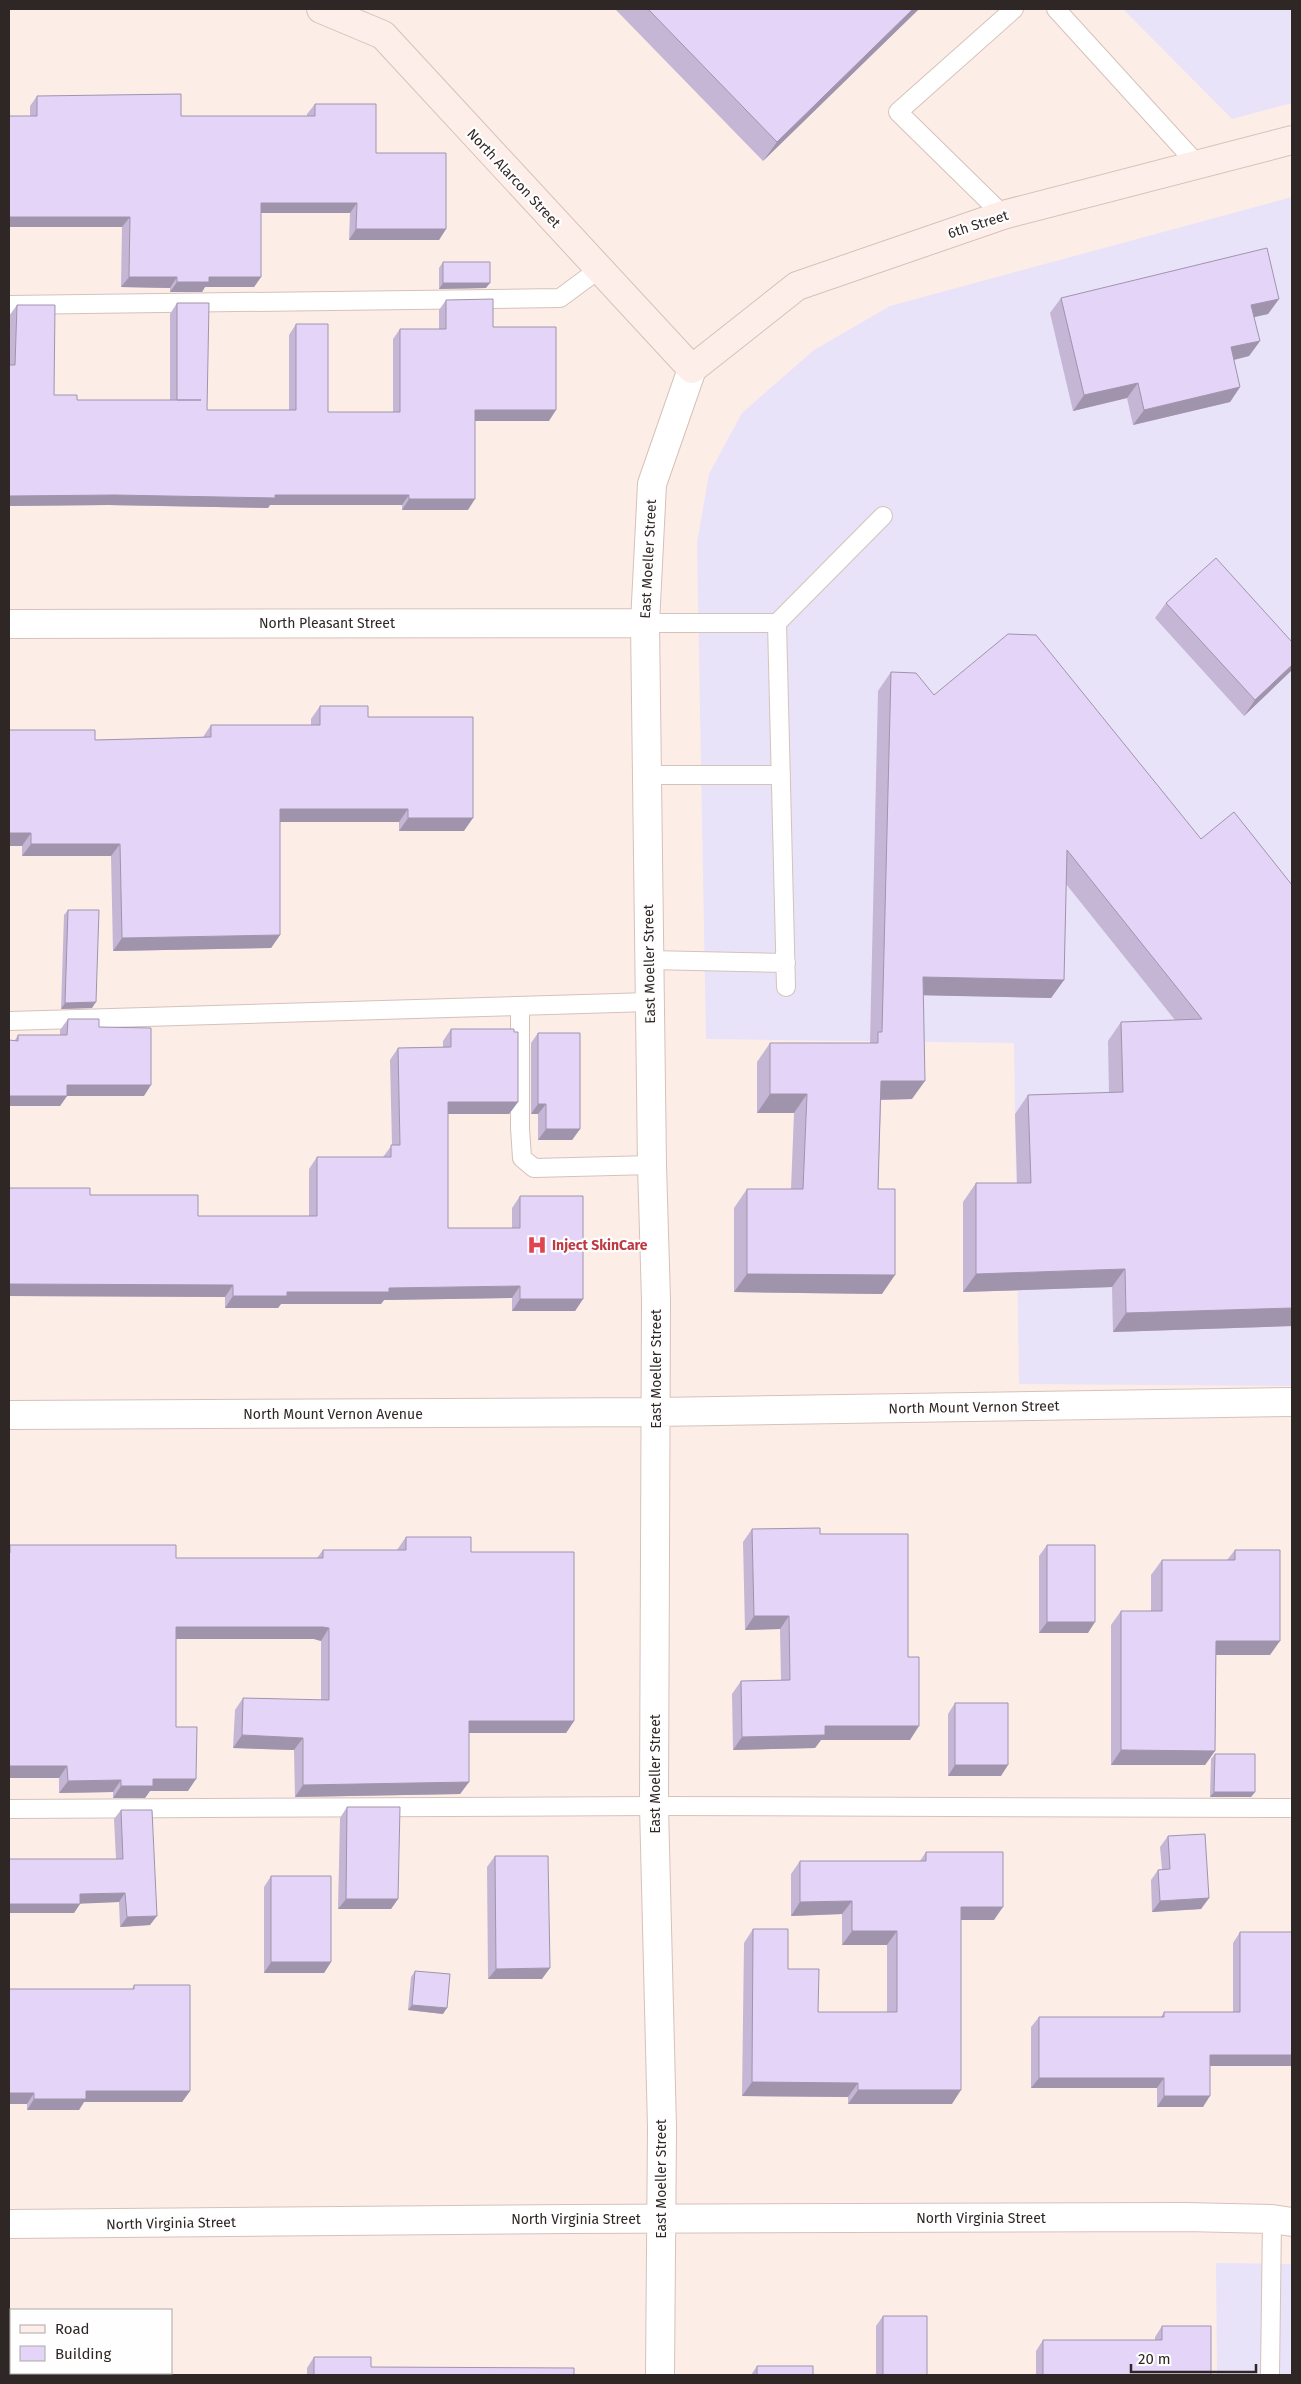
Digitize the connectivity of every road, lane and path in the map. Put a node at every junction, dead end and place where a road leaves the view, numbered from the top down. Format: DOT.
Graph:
graph roads {
  1 [pos="321,9"];
  2 [pos="1014,9"];
  3 [pos="1056,9"];
  4 [pos="1292,140"];
  5 [pos="1198,165"];
  6 [pos="1004,215"];
  7 [pos="598,270"];
  8 [pos="9,304"];
  9 [pos="692,369"];
  10 [pos="883,516"];
  11 [pos="645,623"];
  12 [pos="778,623"];
  13 [pos="9,624"];
  14 [pos="647,775"];
  15 [pos="781,775"];
  16 [pos="649,960"];
  17 [pos="786,963"];
  18 [pos="786,987"];
  19 [pos="650,1002"];
  20 [pos="520,1006"];
  21 [pos="9,1021"];
  22 [pos="652,1165"];
  23 [pos="1292,1402"];
  24 [pos="656,1412"];
  25 [pos="9,1415"];
  26 [pos="654,1806"];
  27 [pos="1292,1808"];
  28 [pos="9,1809"];
  29 [pos="661,2218"];
  30 [pos="1282,2221"];
  31 [pos="9,2224"];
  32 [pos="660,2375"];
  33 [pos="1270,2375"];
  1 -- 7 [label="street, North Alarcon Street"];
  2 -- 6 [label="lane"];
  3 -- 5 [label="lane"];
  4 -- 5 [label="street, 6th Street"];
  5 -- 6 [label="street, 6th Street"];
  6 -- 9 [label="street, 6th Street"];
  7 -- 8 [label="lane"];
  7 -- 9 [label="street, North Alarcon Street"];
  9 -- 11 [label="street, East Moeller Street"];
  10 -- 12 [label="lane"];
  11 -- 12 [label="lane"];
  11 -- 13 [label="street, North Pleasant Street"];
  11 -- 14 [label="street, East Moeller Street"];
  12 -- 15 [label="lane"];
  14 -- 15 [label="lane"];
  14 -- 16 [label="street, East Moeller Street"];
  15 -- 17 [label="lane"];
  16 -- 17 [label="lane"];
  16 -- 19 [label="street, East Moeller Street"];
  17 -- 18 [label="lane"];
  19 -- 20 [label="lane"];
  19 -- 22 [label="street, East Moeller Street"];
  20 -- 21 [label="lane"];
  20 -- 22 [label="lane"];
  22 -- 24 [label="street, East Moeller Street"];
  23 -- 24 [label="street, North Mount Vernon Street"];
  24 -- 25 [label="street, North Mount Vernon Avenue"];
  24 -- 26 [label="street, East Moeller Street"];
  26 -- 27 [label="lane"];
  26 -- 28 [label="lane"];
  26 -- 29 [label="street, East Moeller Street"];
  29 -- 30 [label="street, North Virginia Street"];
  29 -- 31 [label="street, North Virginia Street"];
  29 -- 32 [label="street, East Moeller Street"];
  30 -- 33 [label="lane"];
}
